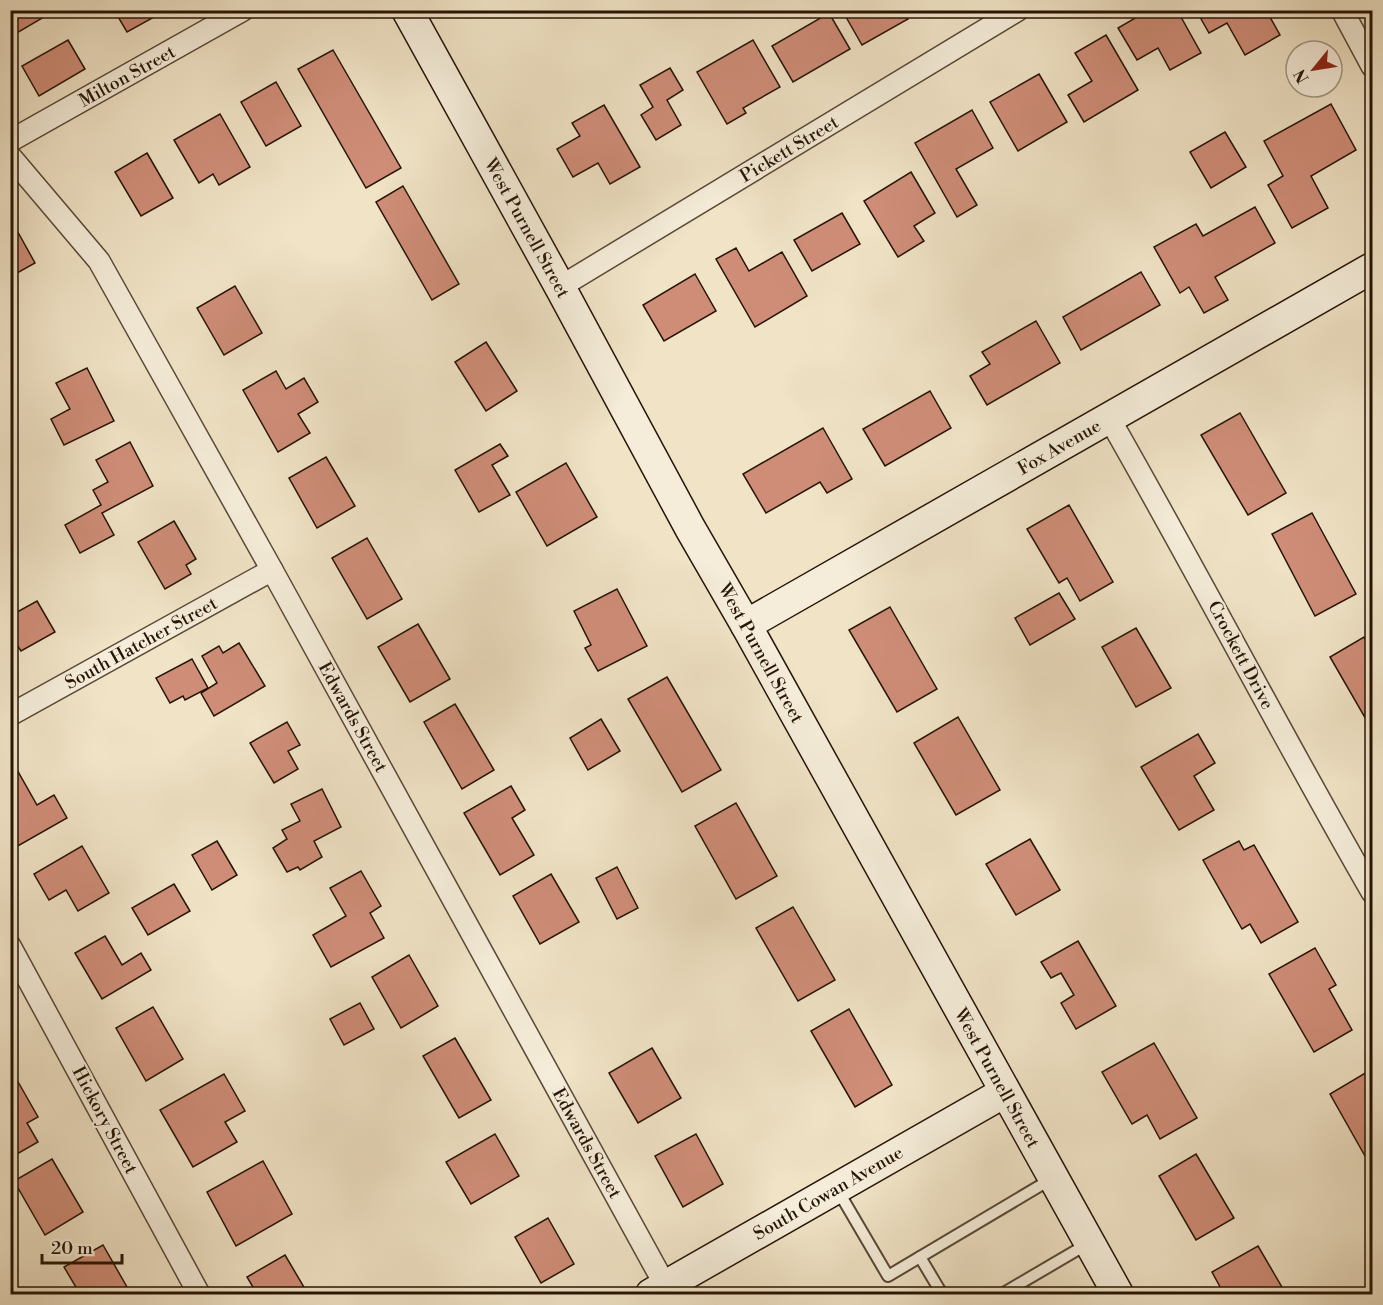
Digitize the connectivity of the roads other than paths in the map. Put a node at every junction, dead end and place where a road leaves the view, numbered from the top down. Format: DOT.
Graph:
graph roads {
  1 [pos="243,10"];
  2 [pos="407,10"];
  3 [pos="1018,10"];
  4 [pos="1342,10"];
  5 [pos="1372,66"];
  6 [pos="10,141"];
  7 [pos="10,156"];
  8 [pos="1372,268"];
  9 [pos="560,287"];
  10 [pos="1109,418"];
  11 [pos="272,570"];
  12 [pos="746,625"];
  13 [pos="10,715"];
  14 [pos="1372,892"];
  15 [pos="10,946"];
  16 [pos="1005,1092"];
  17 [pos="1053,1178"];
  18 [pos="837,1189"];
  19 [pos="1089,1243"];
  20 [pos="920,1257"];
  21 [pos="662,1292"];
  22 [pos="199,1294"];
  23 [pos="942,1294"];
  24 [pos="1002,1294"];
  25 [pos="1118,1294"];
  1 -- 6 [label="street, Milton Street"];
  2 -- 9 [label="street, West Purnell Street"];
  3 -- 9 [label="street, Pickett Street"];
  4 -- 5 [label="street"];
  7 -- 11 [label="street, Edwards Street"];
  8 -- 10 [label="street, Fox Avenue"];
  9 -- 12 [label="street, West Purnell Street"];
  10 -- 12 [label="street, Fox Avenue"];
  10 -- 14 [label="street, Crockett Drive"];
  11 -- 13 [label="street, South Hatcher Street"];
  11 -- 21 [label="street, Edwards Street"];
  12 -- 16 [label="street, West Purnell Street"];
  15 -- 22 [label="street, Hickory Street"];
  16 -- 17 [label="street, West Purnell Street"];
  16 -- 18 [label="street, South Cowan Avenue"];
  17 -- 19 [label="street, West Purnell Street"];
  17 -- 20 [label="lane"];
  18 -- 20 [label="lane"];
  18 -- 21 [label="street, South Cowan Avenue"];
  19 -- 24 [label="lane"];
  19 -- 25 [label="street, West Purnell Street"];
  20 -- 23 [label="lane"];
}
